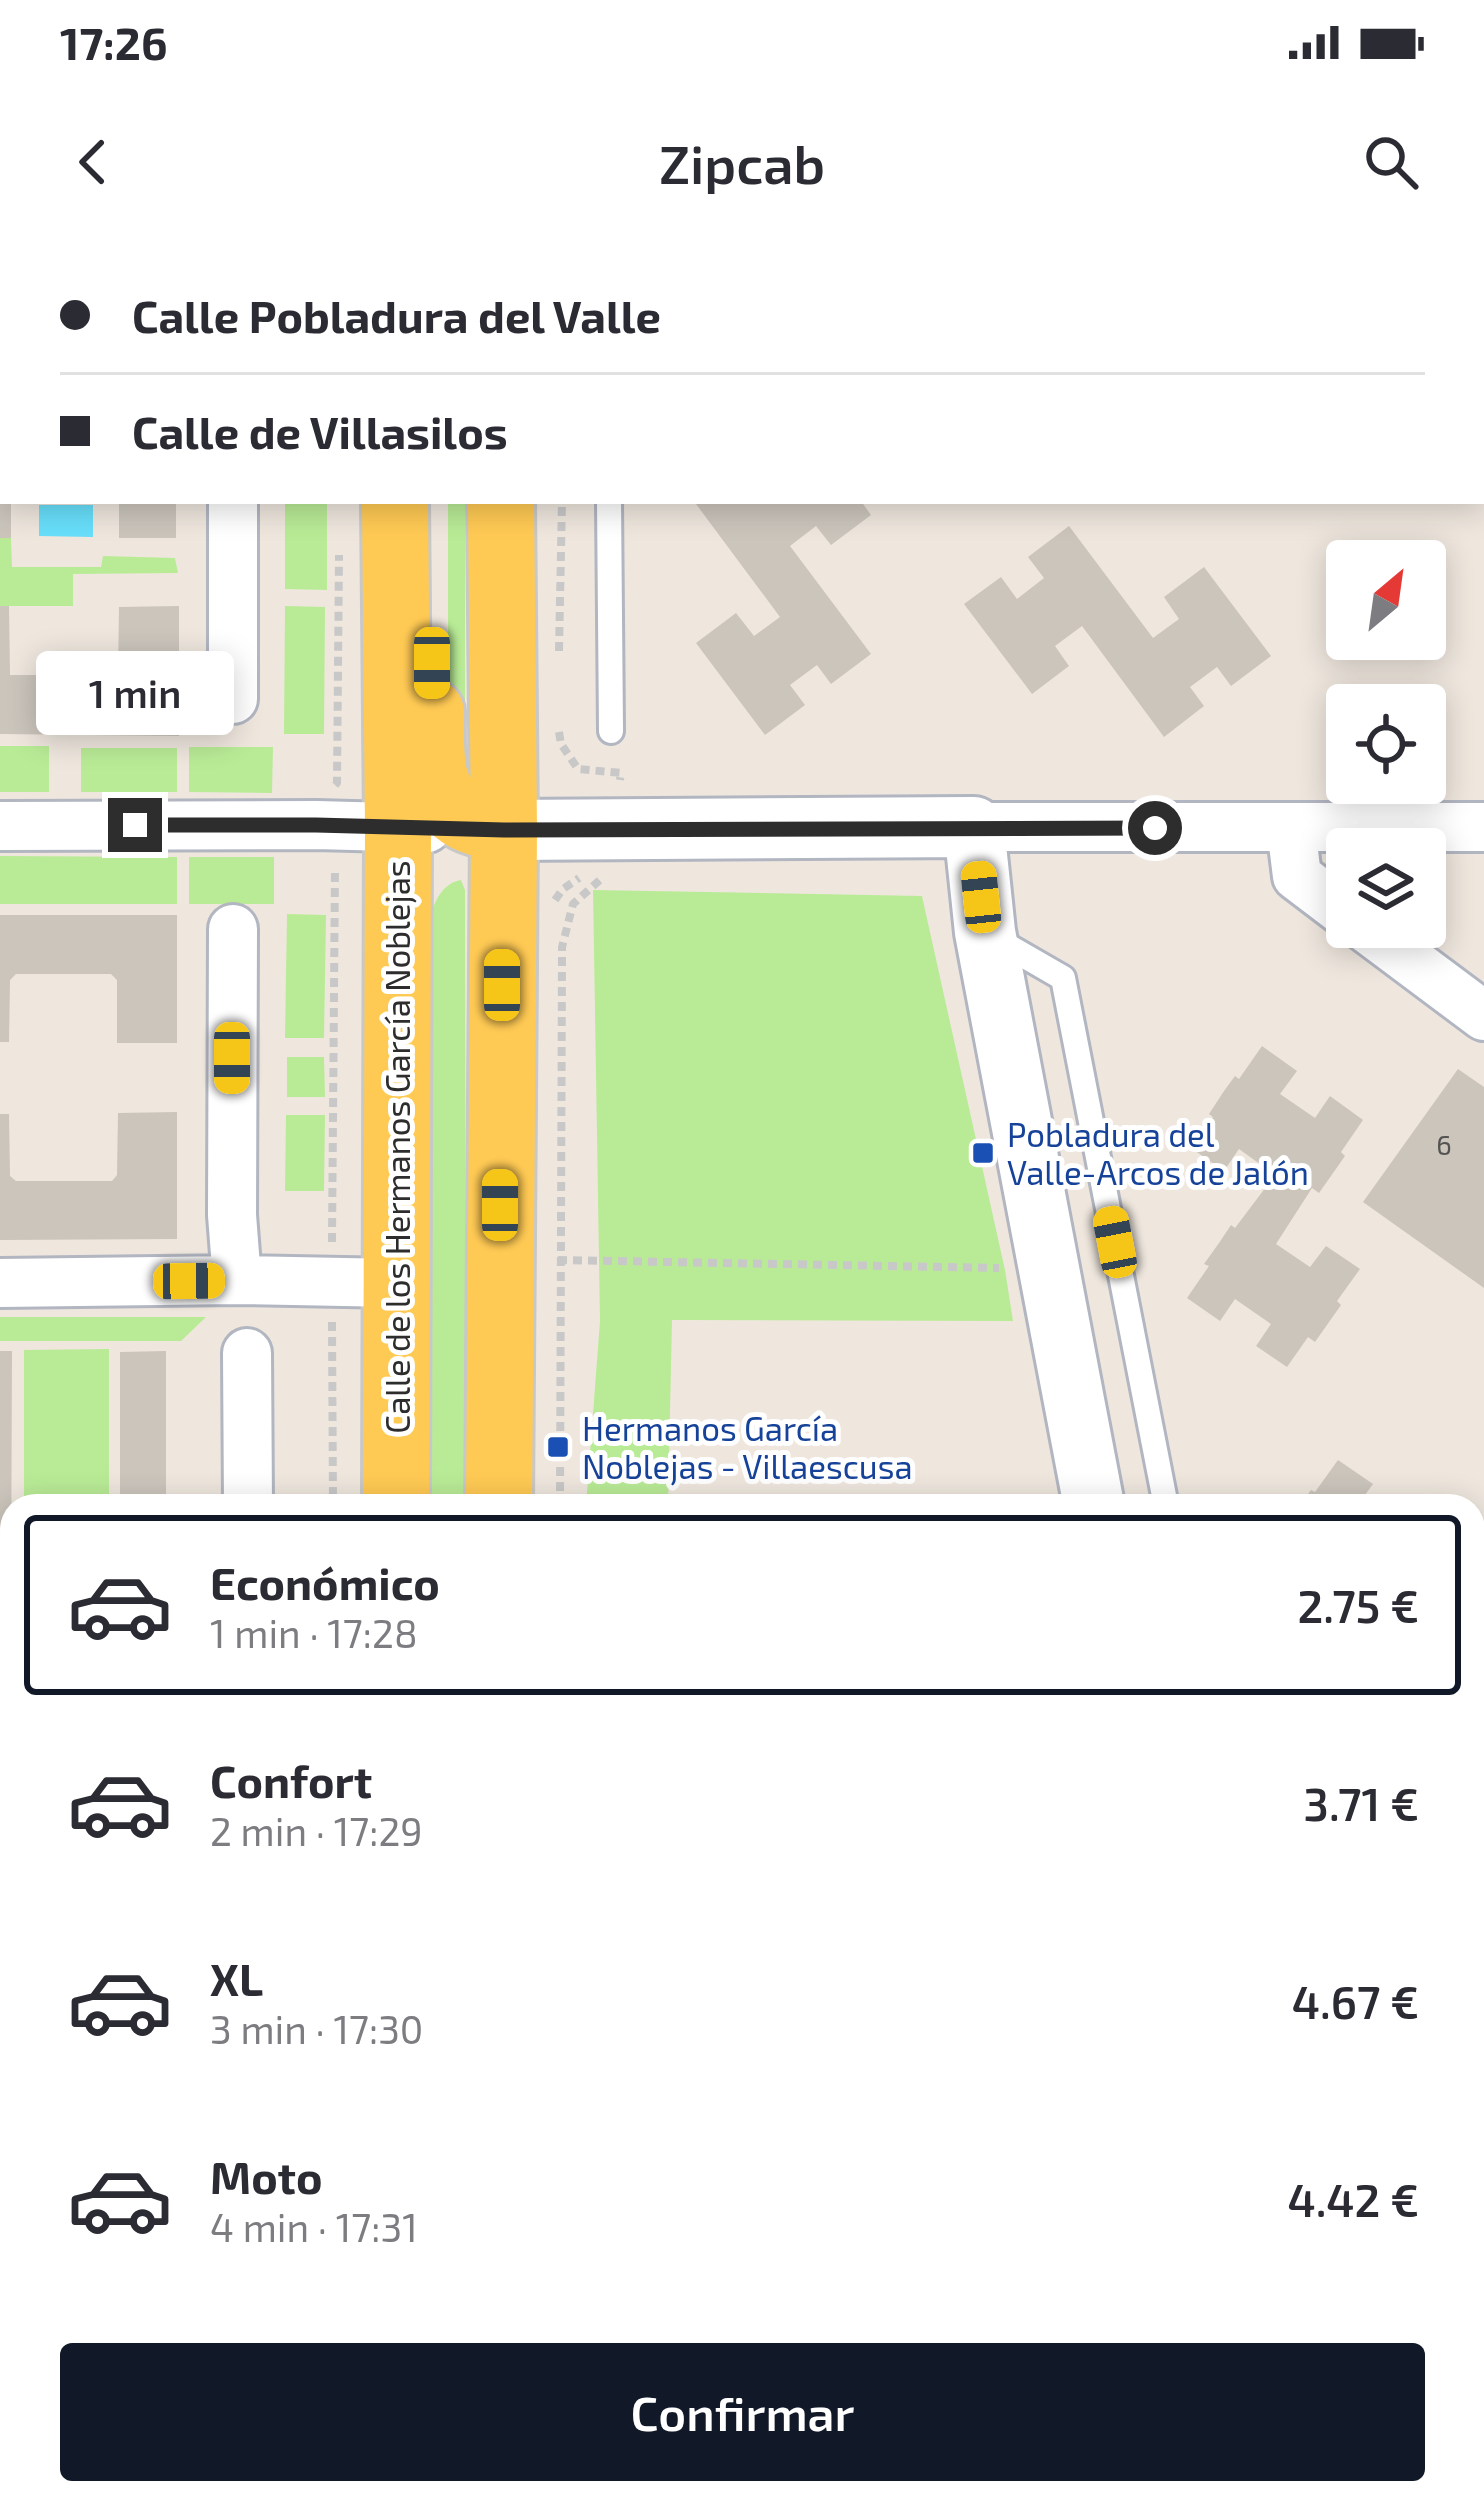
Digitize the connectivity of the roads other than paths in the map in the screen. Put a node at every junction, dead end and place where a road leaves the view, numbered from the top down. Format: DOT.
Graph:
graph roads {
  1 [pos="233,504"];
  2 [pos="395,504"];
  3 [pos="434,504"];
  4 [pos="501,504"];
  5 [pos="609,504"];
  6 [pos="233,699"];
  7 [pos="611,731"];
  8 [pos="0,826"];
  9 [pos="398,827"];
  10 [pos="974,827"];
  11 [pos="1484,827"];
  12 [pos="1291,828"];
  13 [pos="504,830"];
  14 [pos="1326,898"];
  15 [pos="232,929"];
  16 [pos="985,932"];
  17 [pos="1393,948"];
  18 [pos="1484,1016"];
  19 [pos="237,1280"];
  20 [pos="0,1283"];
  21 [pos="395,1283"];
  22 [pos="247,1353"];
  23 [pos="248,1494"];
  24 [pos="396,1494"];
  25 [pos="499,1494"];
  26 [pos="1092,1494"];
  27 [pos="1164,1494"];
  1 -- 6 [label="street"];
  2 -- 9 [label="main road, Calle de los Hermanos García Noblejas"];
  3 -- 13 [label="main road"];
  4 -- 13 [label="main road"];
  5 -- 7 [label="lane"];
  8 -- 9 [label="street"];
  9 -- 13 [label="street"];
  9 -- 21 [label="main road, Calle de los Hermanos García Noblejas"];
  10 -- 12 [label="street"];
  10 -- 13 [label="street"];
  10 -- 16 [label="street"];
  11 -- 12 [label="street"];
  12 -- 14 [label="street"];
  13 -- 25 [label="main road"];
  15 -- 19 [label="street"];
  16 -- 26 [label="street"];
  16 -- 27 [label="lane"];
  17 -- 18 [label="street"];
  19 -- 20 [label="street"];
  19 -- 21 [label="street"];
  21 -- 24 [label="main road, Calle de los Hermanos García Noblejas"];
  22 -- 23 [label="street"];
}
